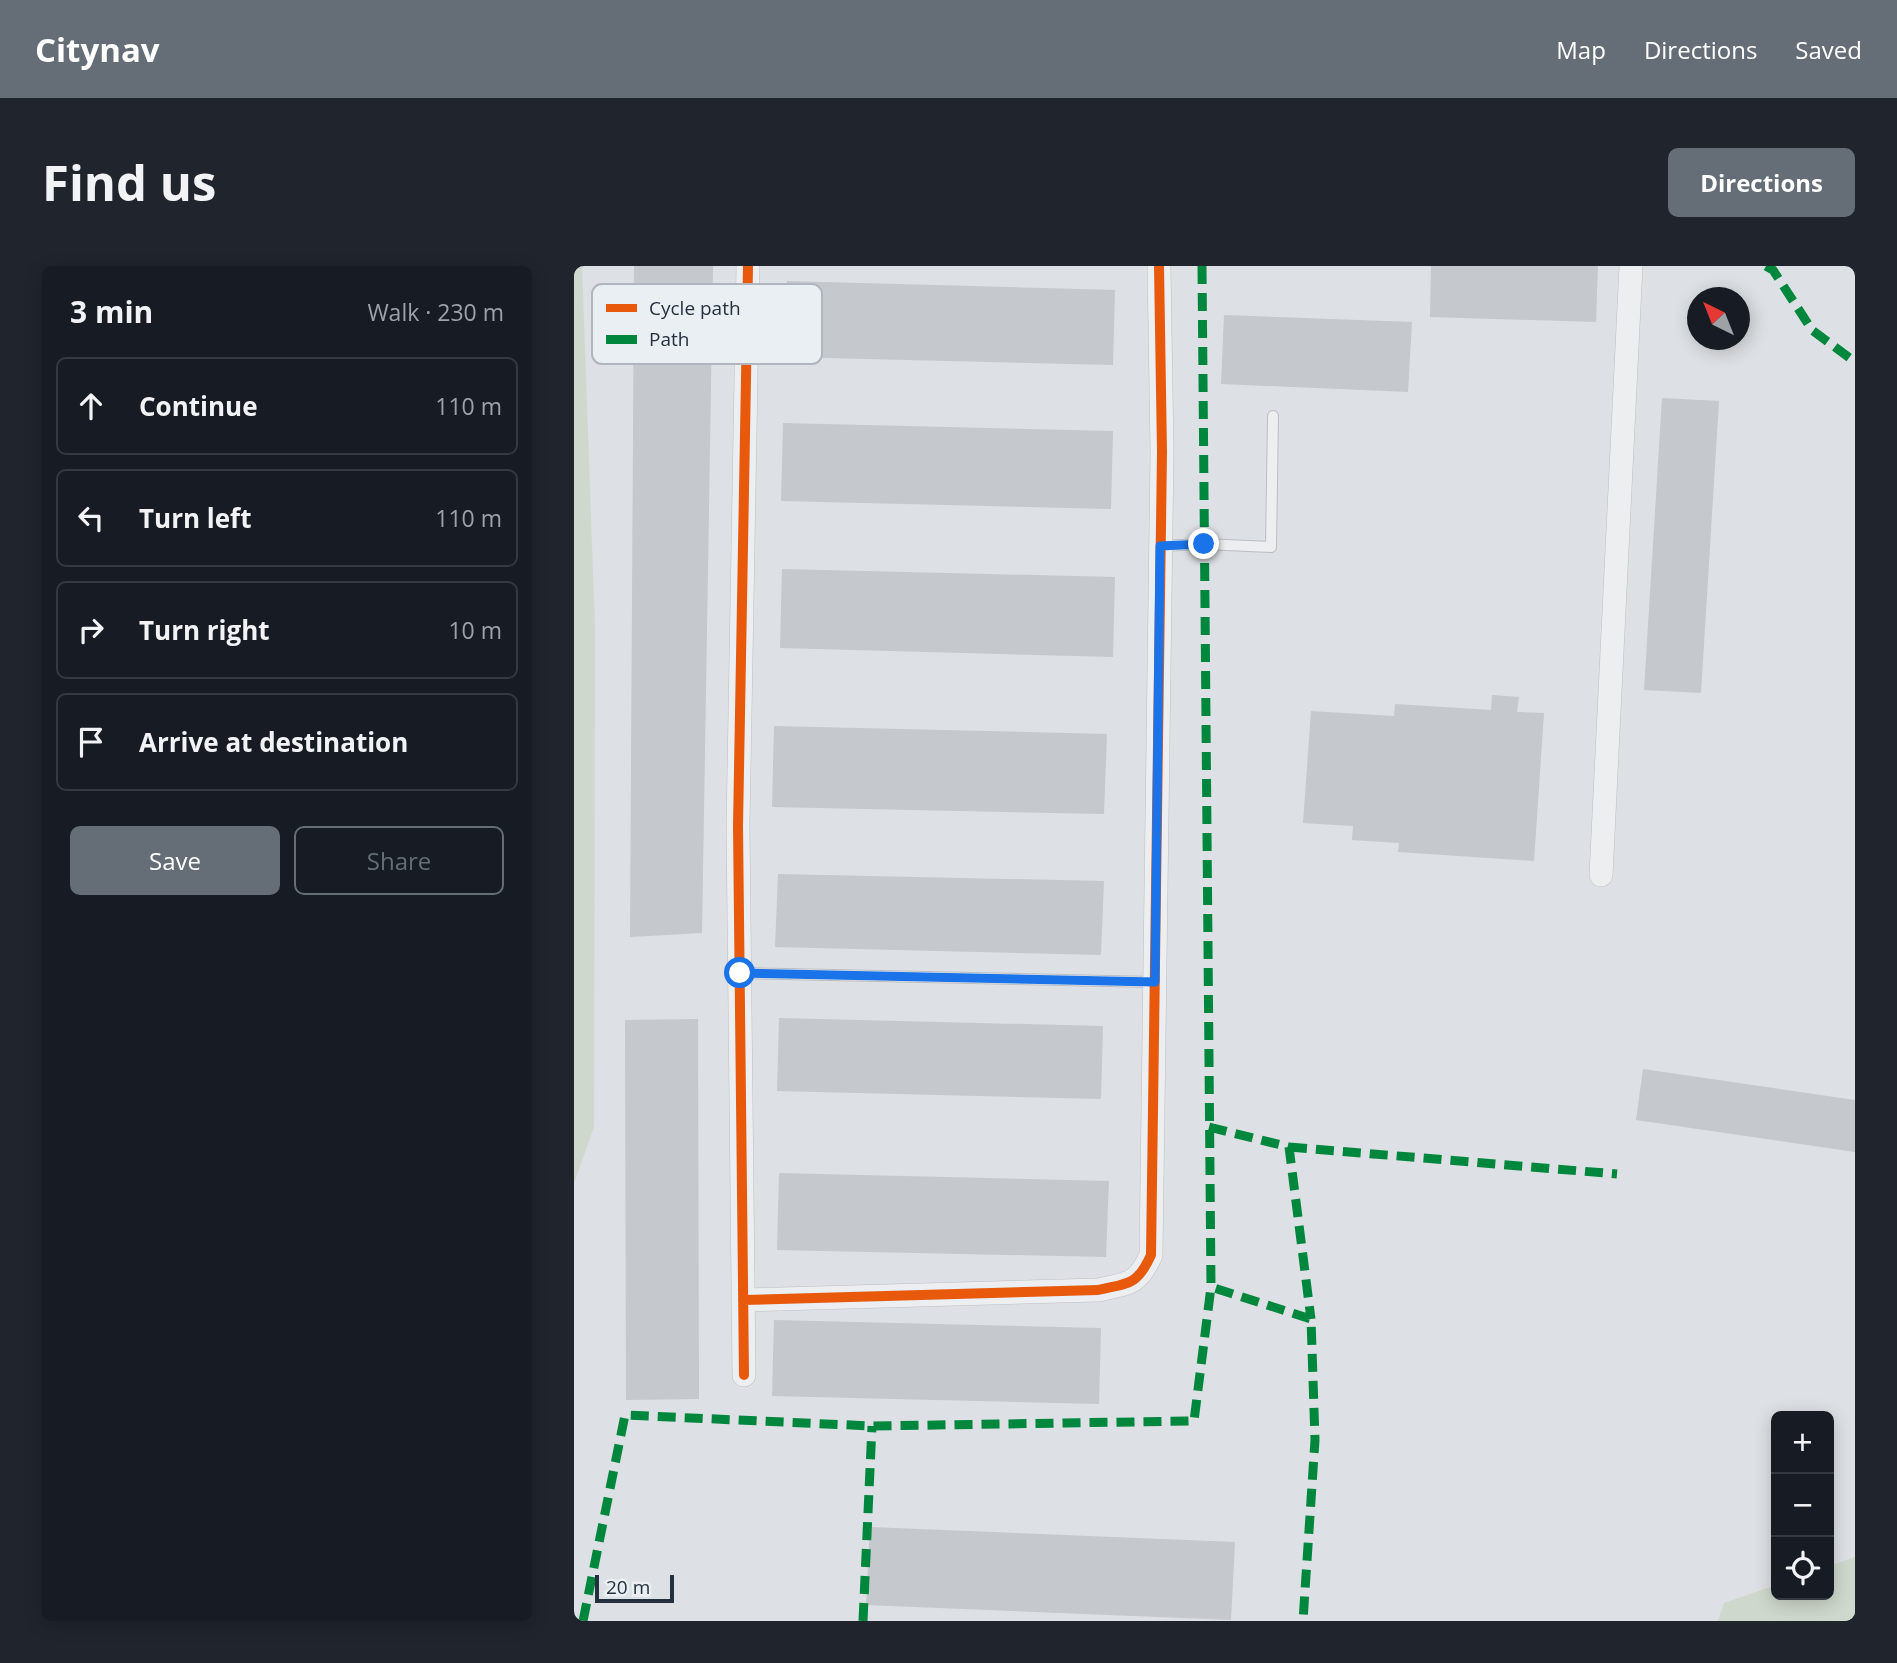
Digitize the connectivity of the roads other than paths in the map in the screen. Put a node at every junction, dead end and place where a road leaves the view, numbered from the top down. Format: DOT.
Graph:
graph roads {
  1 [pos="748,266"];
  2 [pos="1159,266"];
  3 [pos="1631,266"];
  4 [pos="748,284"];
  5 [pos="746,364"];
  6 [pos="1273,416"];
  7 [pos="1160,546"];
  8 [pos="1601,875"];
  9 [pos="740,973"];
  10 [pos="1155,982"];
  11 [pos="743,1300"];
  12 [pos="744,1375"];
  1 -- 4 [label="street"];
  2 -- 7 [label="street"];
  3 -- 8 [label="street"];
  5 -- 9 [label="street"];
  6 -- 7 [label="lane"];
  7 -- 10 [label="street"];
  9 -- 10 [label="lane"];
  9 -- 11 [label="street"];
  10 -- 11 [label="street"];
  11 -- 12 [label="street"];
}
